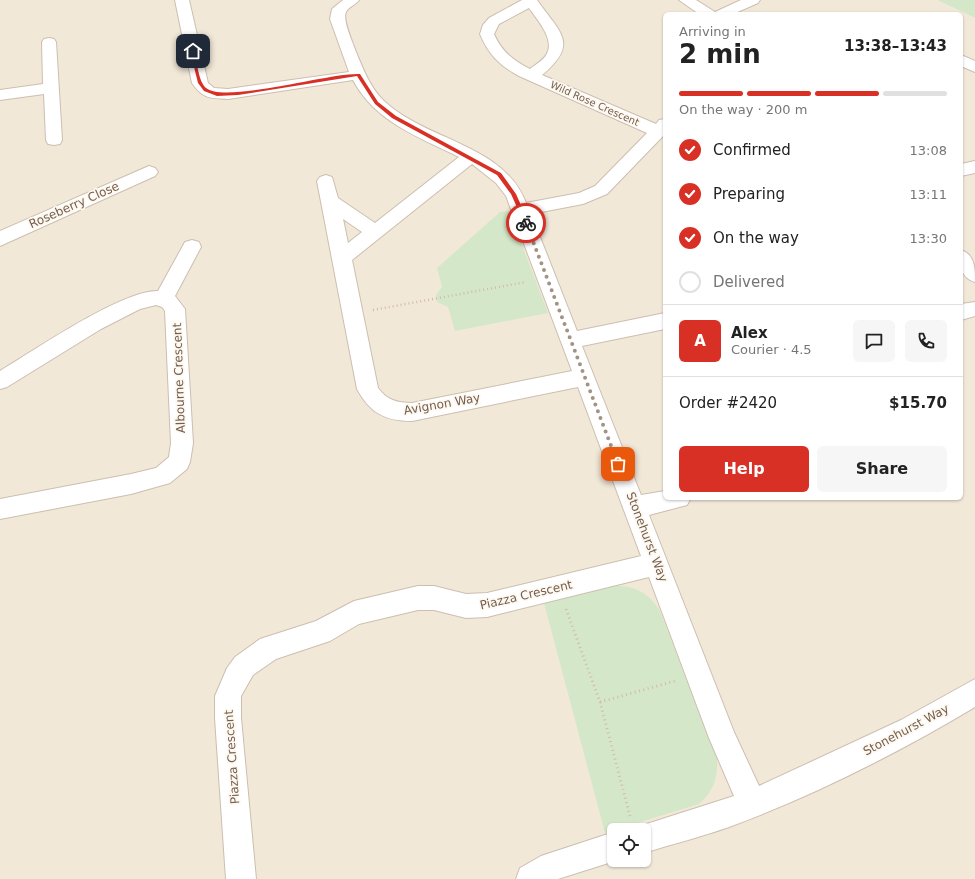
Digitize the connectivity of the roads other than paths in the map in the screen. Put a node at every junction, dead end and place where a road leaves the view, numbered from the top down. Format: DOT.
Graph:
graph roads {
  1 [pos="182,0"];
  2 [pos="352,0"];
  3 [pos="530,0"];
  4 [pos="686,0"];
  5 [pos="753,0"];
  6 [pos="706,12"];
  7 [pos="726,12"];
  8 [pos="49,42"];
  9 [pos="963,61"];
  10 [pos="975,67"];
  11 [pos="358,75"];
  12 [pos="532,76"];
  13 [pos="51,88"];
  14 [pos="0,95"];
  15 [pos="661,127"];
  16 [pos="54,140"];
  17 [pos="470,157"];
  18 [pos="975,167"];
  19 [pos="963,170"];
  20 [pos="149,172"];
  21 [pos="326,181"];
  22 [pos="330,201"];
  23 [pos="521,210"];
  24 [pos="375,232"];
  25 [pos="0,239"];
  26 [pos="192,247"];
  27 [pos="342,258"];
  28 [pos="963,260"];
  29 [pos="975,275"];
  30 [pos="163,299"];
  31 [pos="975,310"];
  32 [pos="963,312"];
  33 [pos="663,321"];
  34 [pos="571,340"];
  35 [pos="585,377"];
  36 [pos="0,381"];
  37 [pos="668,500"];
  38 [pos="635,507"];
  39 [pos="0,509"];
  40 [pos="657,564"];
  41 [pos="975,692"];
  42 [pos="752,803"];
  43 [pos="651,828"];
  44 [pos="607,849"];
  45 [pos="241,879"];
  46 [pos="531,879"];
  1 -- 11 [label="street"];
  2 -- 11 [label="street, Stonehurst Way"];
  3 -- 12 [label="street, Wild Rose Crescent"];
  3 -- 12 [label="street, Wild Rose Crescent"];
  4 -- 6 [label="street"];
  5 -- 7 [label="street"];
  8 -- 13 [label="street"];
  9 -- 10 [label="street"];
  11 -- 17 [label="street, Stonehurst Way"];
  12 -- 15 [label="street, Wild Rose Crescent"];
  13 -- 14 [label="street"];
  13 -- 16 [label="street"];
  15 -- 23 [label="street"];
  17 -- 23 [label="street, Stonehurst Way"];
  17 -- 24 [label="street"];
  18 -- 19 [label="street"];
  20 -- 25 [label="street, Roseberry Close"];
  21 -- 22 [label="street, Avignon Way"];
  22 -- 24 [label="street"];
  22 -- 27 [label="street, Avignon Way"];
  23 -- 34 [label="street, Stonehurst Way"];
  24 -- 27 [label="street"];
  26 -- 30 [label="street"];
  27 -- 35 [label="street, Avignon Way"];
  28 -- 29 [label="street"];
  30 -- 36 [label="street"];
  30 -- 39 [label="street, Albourne Crescent"];
  31 -- 32 [label="street"];
  33 -- 34 [label="street"];
  34 -- 35 [label="street, Stonehurst Way"];
  35 -- 38 [label="street, Stonehurst Way"];
  37 -- 38 [label="street"];
  38 -- 40 [label="street, Stonehurst Way"];
  40 -- 42 [label="street, Stonehurst Way"];
  40 -- 45 [label="street, Piazza Crescent"];
  41 -- 42 [label="street, Stonehurst Way"];
  42 -- 43 [label="street"];
  44 -- 46 [label="street"];
}
